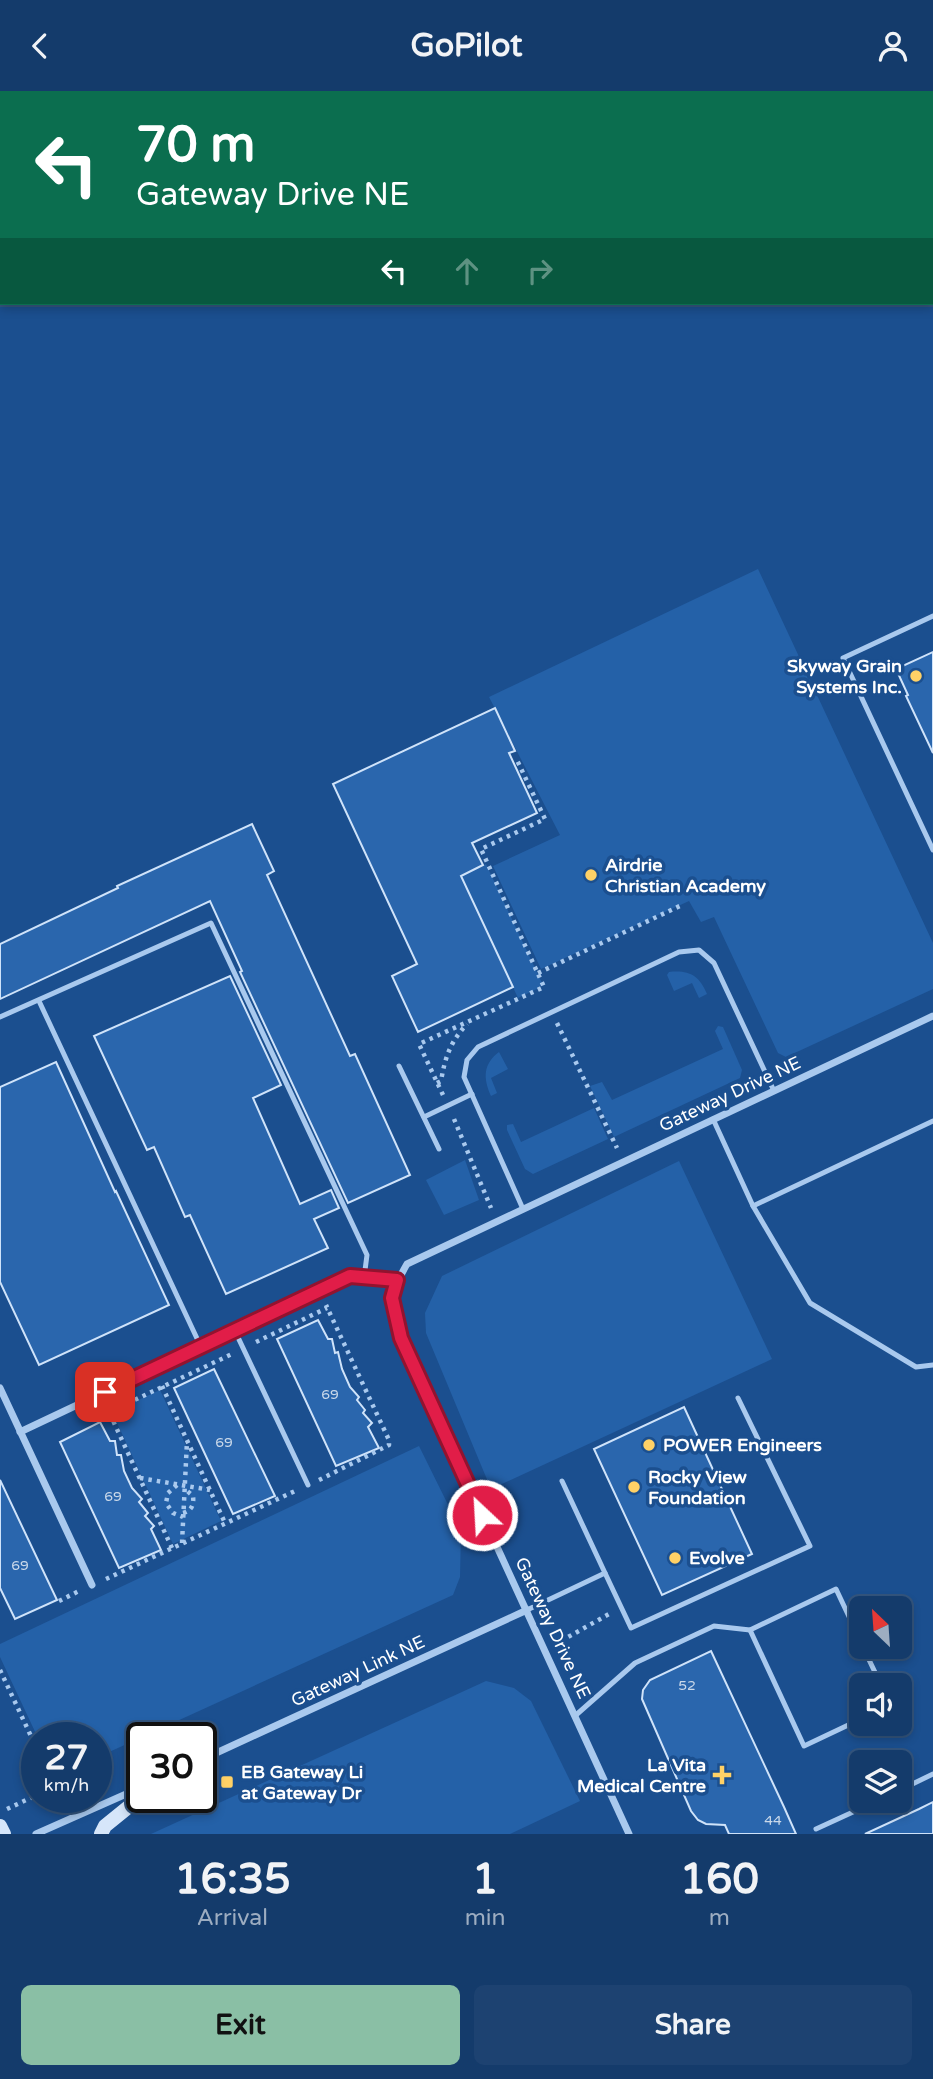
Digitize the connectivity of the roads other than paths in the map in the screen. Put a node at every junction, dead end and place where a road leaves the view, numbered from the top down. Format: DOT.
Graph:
graph roads {
  1 [pos="933,616"];
  2 [pos="933,850"];
  3 [pos="39,1001"];
  4 [pos="933,1016"];
  5 [pos="0,1017"];
  6 [pos="400,1066"];
  7 [pos="774,1091"];
  8 [pos="472,1094"];
  9 [pos="424,1117"];
  10 [pos="713,1119"];
  11 [pos="933,1121"];
  12 [pos="439,1149"];
  13 [pos="753,1206"];
  14 [pos="523,1209"];
  15 [pos="365,1278"];
  16 [pos="397,1280"];
  17 [pos="235,1331"];
  18 [pos="201,1347"];
  19 [pos="933,1365"];
  20 [pos="0,1388"];
  21 [pos="738,1398"];
  22 [pos="20,1432"];
  23 [pos="562,1481"];
  24 [pos="308,1485"];
  25 [pos="605,1573"];
  26 [pos="92,1585"];
  27 [pos="527,1610"];
  28 [pos="849,1618"];
  29 [pos="750,1630"];
  30 [pos="576,1716"];
  31 [pos="849,1725"];
  32 [pos="217,1753"];
  33 [pos="933,1774"];
  34 [pos="912,1784"];
  35 [pos="126,1794"];
  36 [pos="126,1809"];
  37 [pos="851,1813"];
  38 [pos="0,1826"];
  39 [pos="816,1829"];
  40 [pos="4,1834"];
  41 [pos="36,1834"];
  42 [pos="102,1834"];
  43 [pos="629,1834"];
  1 -- 2 [label="lane"];
  3 -- 5 [label="lane"];
  3 -- 15 [label="lane"];
  3 -- 18 [label="lane"];
  4 -- 7 [label="street, Gateway Drive NE"];
  6 -- 9 [label="lane"];
  7 -- 8 [label="lane"];
  7 -- 10 [label="street, Gateway Drive NE"];
  8 -- 9 [label="lane"];
  8 -- 14 [label="lane"];
  9 -- 12 [label="lane"];
  10 -- 13 [label="lane"];
  10 -- 14 [label="street, Gateway Drive NE"];
  11 -- 13 [label="lane"];
  13 -- 19 [label="lane"];
  14 -- 16 [label="street, Gateway Drive NE"];
  15 -- 16 [label="street"];
  15 -- 17 [label="street"];
  16 -- 27 [label="street, Gateway Drive NE"];
  17 -- 18 [label="street"];
  17 -- 24 [label="lane"];
  18 -- 22 [label="street"];
  20 -- 22 [label="street"];
  21 -- 25 [label="lane"];
  22 -- 26 [label="street"];
  23 -- 25 [label="lane"];
  25 -- 27 [label="lane"];
  27 -- 30 [label="street, Gateway Drive NE"];
  27 -- 32 [label="street, Gateway Link NE"];
  28 -- 29 [label="lane"];
  29 -- 30 [label="lane"];
  29 -- 31 [label="lane"];
  30 -- 43 [label="street, Gateway Drive NE"];
  33 -- 34 [label="lane"];
  35 -- 41 [label="street"];
  36 -- 42 [label="street"];
  37 -- 39 [label="lane"];
  38 -- 40 [label="street"];
}
